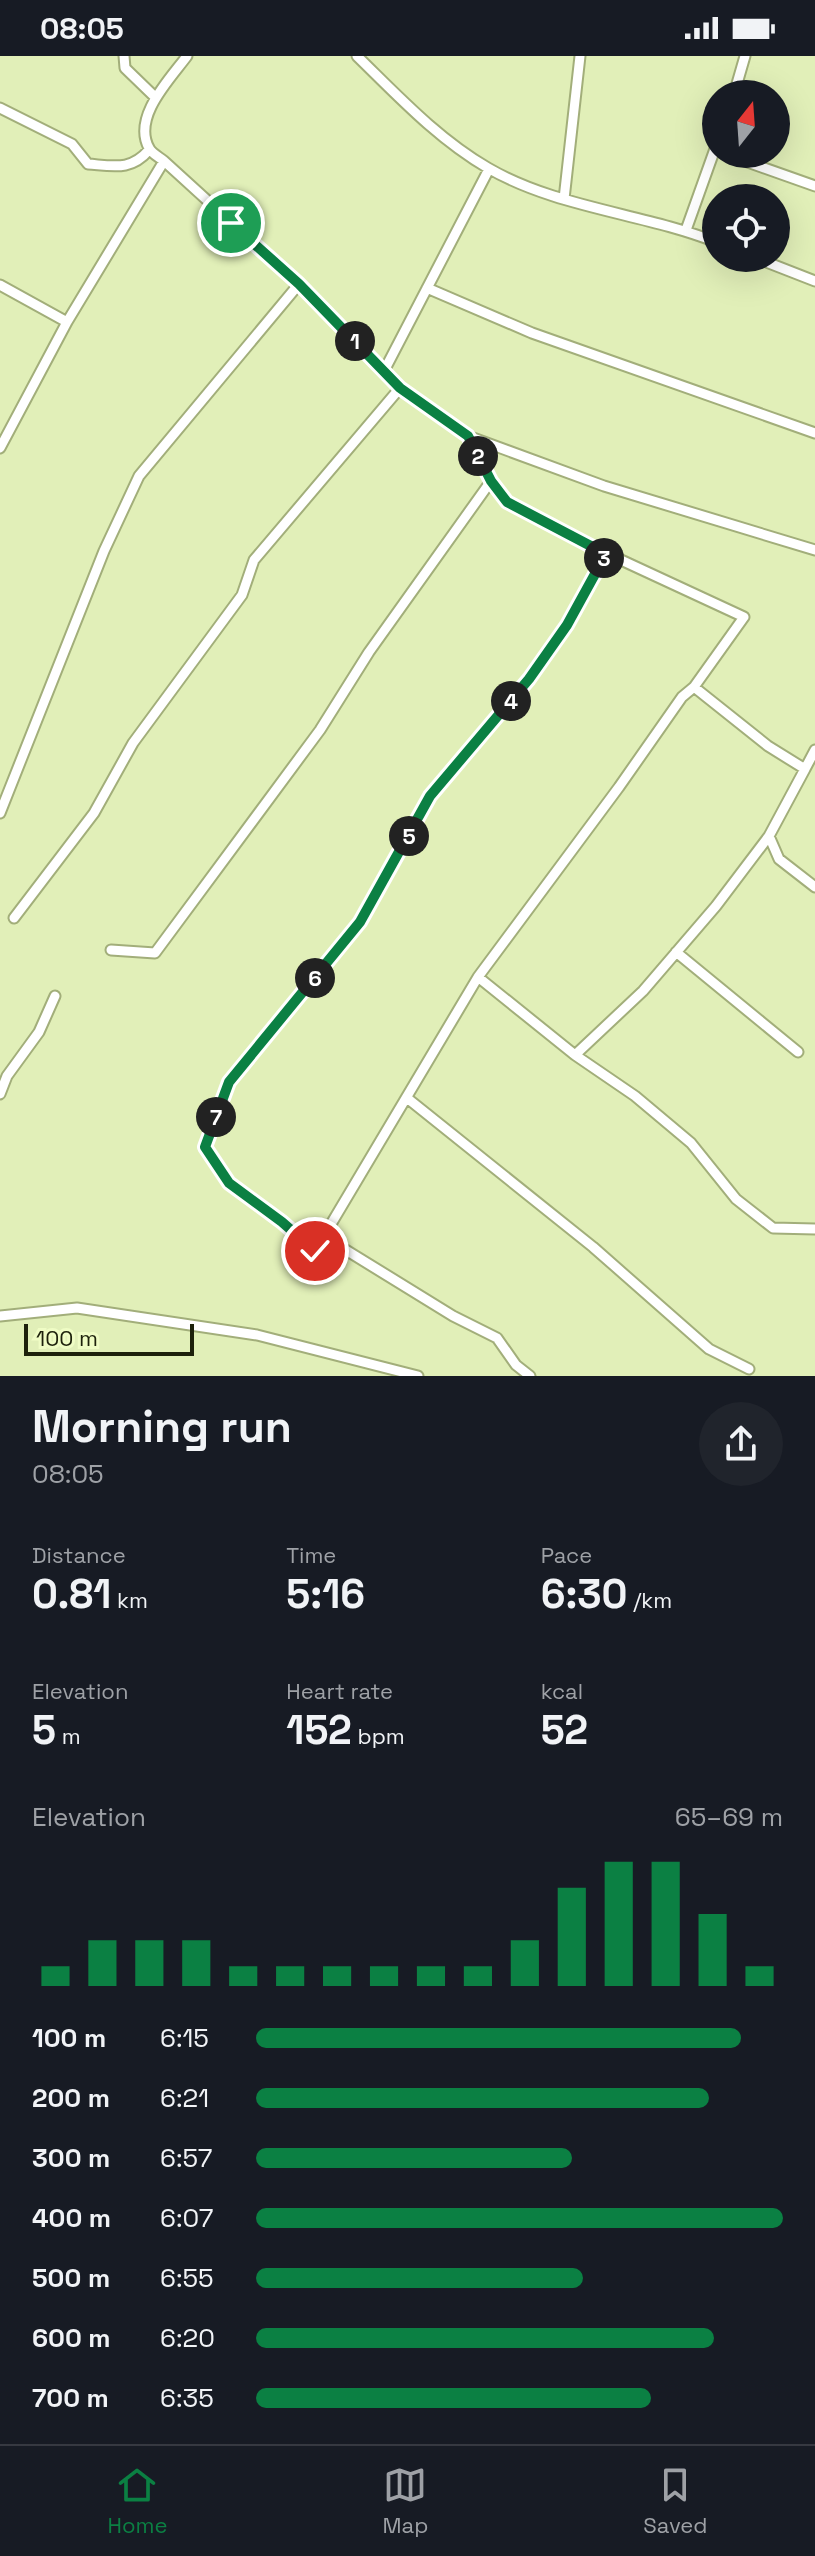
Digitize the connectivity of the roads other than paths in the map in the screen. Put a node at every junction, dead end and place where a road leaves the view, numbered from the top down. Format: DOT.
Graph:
graph roads {
  1 [pos="124,56"];
  2 [pos="187,56"];
  3 [pos="357,56"];
  4 [pos="580,56"];
  5 [pos="745,56"];
  6 [pos="738,80"];
  7 [pos="156,98"];
  8 [pos="0,108"];
  9 [pos="149,150"];
  10 [pos="164,161"];
  11 [pos="711,168"];
  12 [pos="766,168"];
  13 [pos="489,169"];
  14 [pos="815,186"];
  15 [pos="564,199"];
  16 [pos="686,230"];
  17 [pos="702,236"];
  18 [pos="790,271"];
  19 [pos="815,281"];
  20 [pos="299,284"];
  21 [pos="0,285"];
  22 [pos="427,288"];
  23 [pos="67,322"];
  24 [pos="384,371"];
  25 [pos="400,388"];
  26 [pos="815,433"];
  27 [pos="468,436"];
  28 [pos="0,448"];
  29 [pos="491,481"];
  30 [pos="815,550"];
  31 [pos="606,554"];
  32 [pos="694,687"];
  33 [pos="815,750"];
  34 [pos="805,769"];
  35 [pos="0,813"];
  36 [pos="769,836"];
  37 [pos="758,850"];
  38 [pos="779,859"];
  39 [pos="815,887"];
  40 [pos="14,918"];
  41 [pos="111,950"];
  42 [pos="676,952"];
  43 [pos="478,977"];
  44 [pos="55,996"];
  45 [pos="798,1052"];
  46 [pos="575,1055"];
  47 [pos="0,1094"];
  48 [pos="407,1098"];
  49 [pos="815,1229"];
  50 [pos="315,1251"];
  51 [pos="0,1316"];
  52 [pos="749,1369"];
  53 [pos="418,1376"];
  54 [pos="530,1376"];
  1 -- 7 [label="street"];
  2 -- 7 [label="street"];
  3 -- 13 [label="street"];
  4 -- 15 [label="street"];
  5 -- 6 [label="street"];
  7 -- 9 [label="street"];
  8 -- 9 [label="street"];
  9 -- 10 [label="street"];
  10 -- 20 [label="street"];
  10 -- 23 [label="street"];
  11 -- 16 [label="street"];
  12 -- 14 [label="street"];
  13 -- 15 [label="street"];
  13 -- 22 [label="street"];
  15 -- 16 [label="street"];
  16 -- 17 [label="street"];
  18 -- 19 [label="street"];
  20 -- 24 [label="street"];
  20 -- 35 [label="street"];
  21 -- 23 [label="street"];
  22 -- 24 [label="street"];
  22 -- 26 [label="street"];
  23 -- 28 [label="street"];
  24 -- 25 [label="street"];
  25 -- 27 [label="street"];
  25 -- 40 [label="street"];
  27 -- 29 [label="street"];
  27 -- 30 [label="street"];
  29 -- 31 [label="street"];
  29 -- 41 [label="street"];
  31 -- 32 [label="street"];
  31 -- 50 [label="street"];
  32 -- 34 [label="street"];
  32 -- 43 [label="street"];
  33 -- 34 [label="street"];
  34 -- 36 [label="street"];
  36 -- 37 [label="street"];
  36 -- 38 [label="street"];
  37 -- 38 [label="street"];
  37 -- 42 [label="street"];
  38 -- 39 [label="street"];
  42 -- 45 [label="street"];
  42 -- 46 [label="street"];
  43 -- 46 [label="street"];
  43 -- 48 [label="street"];
  44 -- 47 [label="street"];
  46 -- 49 [label="street"];
  48 -- 50 [label="street"];
  48 -- 52 [label="street"];
  50 -- 54 [label="street"];
  51 -- 53 [label="street"];
}
